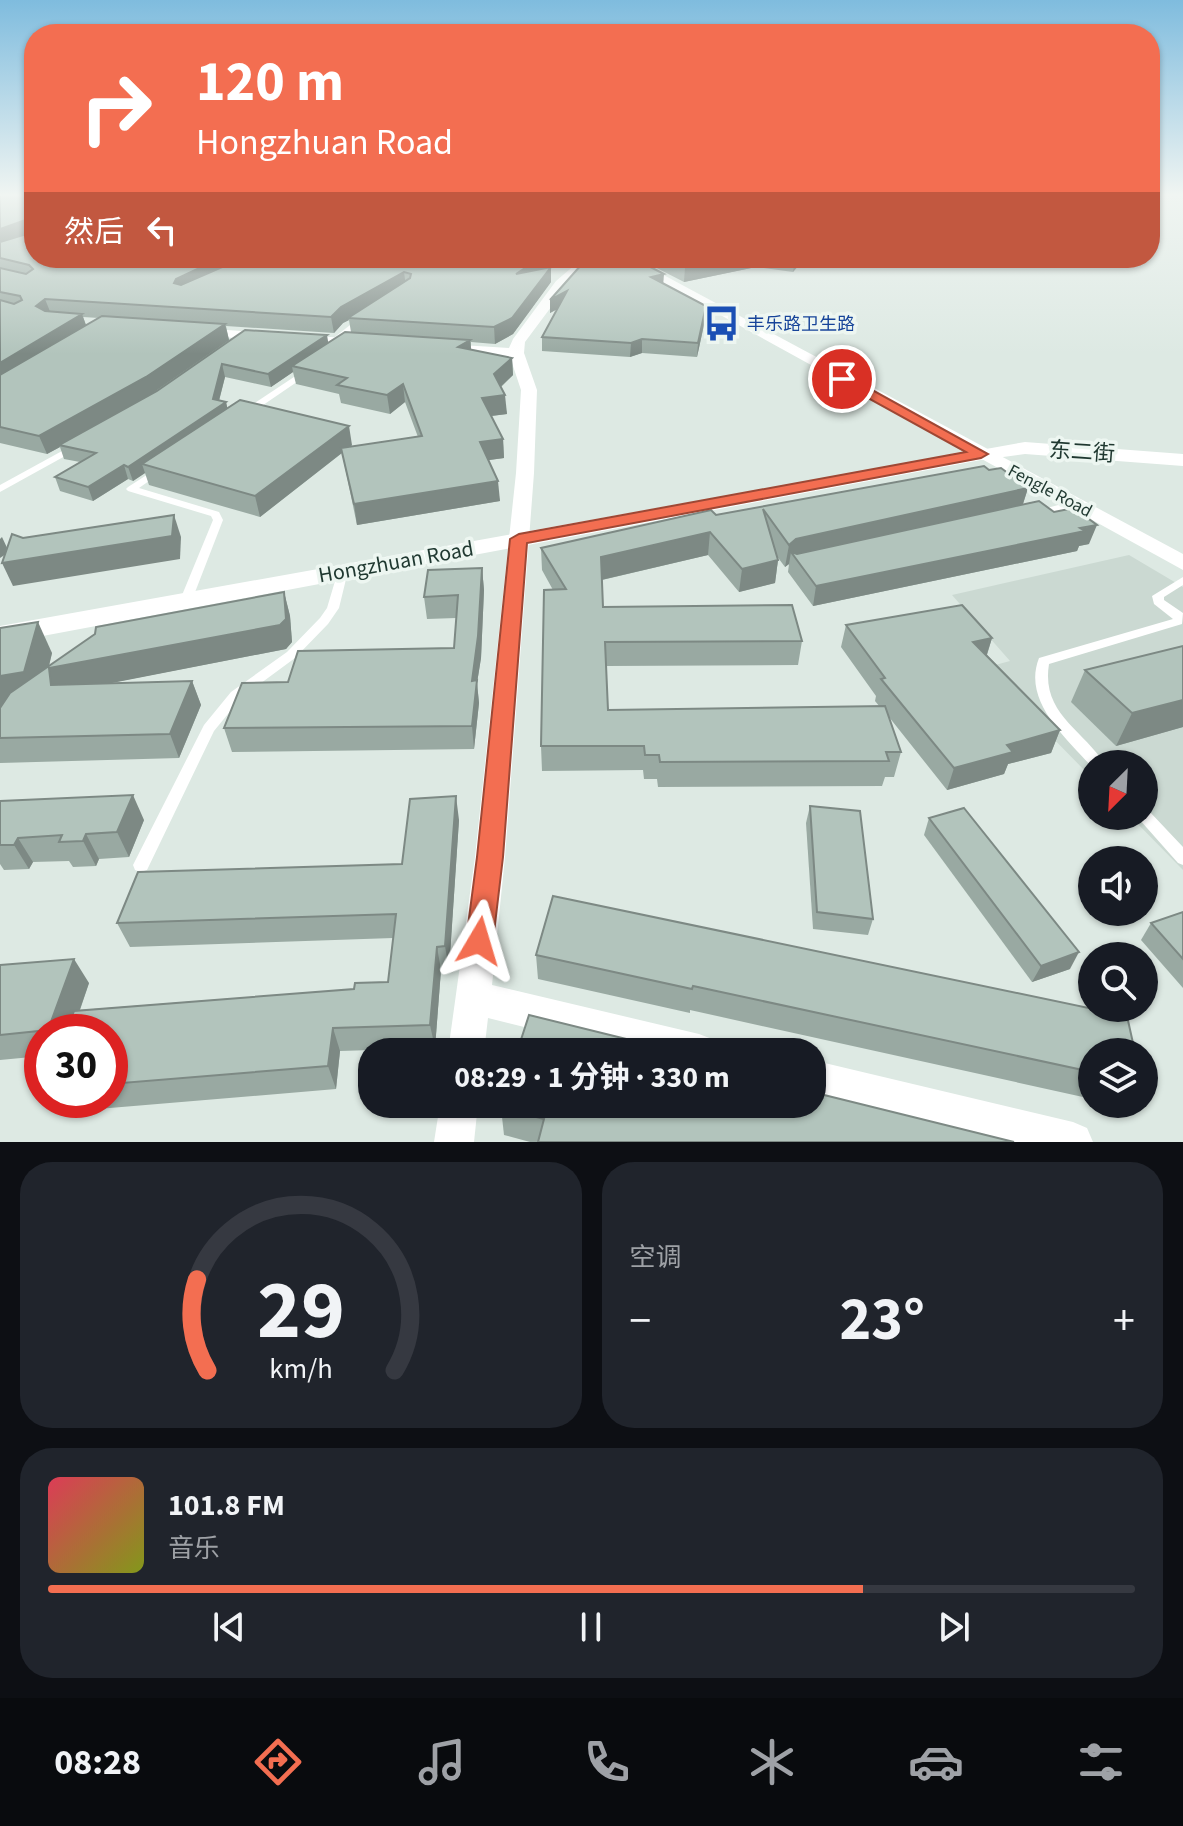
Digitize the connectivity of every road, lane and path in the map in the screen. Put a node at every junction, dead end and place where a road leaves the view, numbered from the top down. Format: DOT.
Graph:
graph roads {
  1 [pos="579,268"];
  2 [pos="641,268"];
  3 [pos="371,314"];
  4 [pos="186,331"];
  5 [pos="378,345"];
  6 [pos="339,346"];
  7 [pos="424,347"];
  8 [pos="516,353"];
  9 [pos="310,371"];
  10 [pos="233,421"];
  11 [pos="80,444"];
  12 [pos="981,454"];
  13 [pos="1183,460"];
  14 [pos="169,464"];
  15 [pos="0,489"];
  16 [pos="1074,504"];
  17 [pos="1033,515"];
  18 [pos="519,539"];
  19 [pos="1183,563"];
  20 [pos="343,571"];
  21 [pos="1183,580"];
  22 [pos="186,600"];
  23 [pos="0,635"];
  24 [pos="1086,750"];
  25 [pos="1158,830"];
  26 [pos="1183,858"];
  27 [pos="141,865"];
  28 [pos="472,997"];
  29 [pos="468,1038"];
  30 [pos="641,1038"];
  31 [pos="826,1082"];
  32 [pos="457,1118"];
  33 [pos="454,1142"];
  34 [pos="1073,1142"];
  1 -- 8 [label="street"];
  2 -- 12 [label="street, Fengle Road"];
  3 -- 6 [label="lane"];
  4 -- 6 [label="street"];
  5 -- 6 [label="street"];
  7 -- 8 [label="street"];
  8 -- 18 [label="street"];
  9 -- 10 [label="lane"];
  11 -- 15 [label="lane"];
  12 -- 13 [label="street, 东二街"];
  12 -- 16 [label="street, Fengle Road"];
  12 -- 18 [label="street, Hongzhuan Road"];
  14 -- 22 [label="lane"];
  16 -- 17 [label="lane"];
  16 -- 19 [label="street, Fengle Road"];
  18 -- 20 [label="street, Hongzhuan Road"];
  18 -- 28 [label="street"];
  20 -- 22 [label="street, Hongzhuan Road"];
  20 -- 27 [label="lane"];
  21 -- 24 [label="lane"];
  22 -- 23 [label="street, Hongzhuan Road"];
  25 -- 26 [label="lane"];
  28 -- 29 [label="street"];
  28 -- 30 [label="street"];
  31 -- 34 [label="street"];
  32 -- 33 [label="street"];
}
